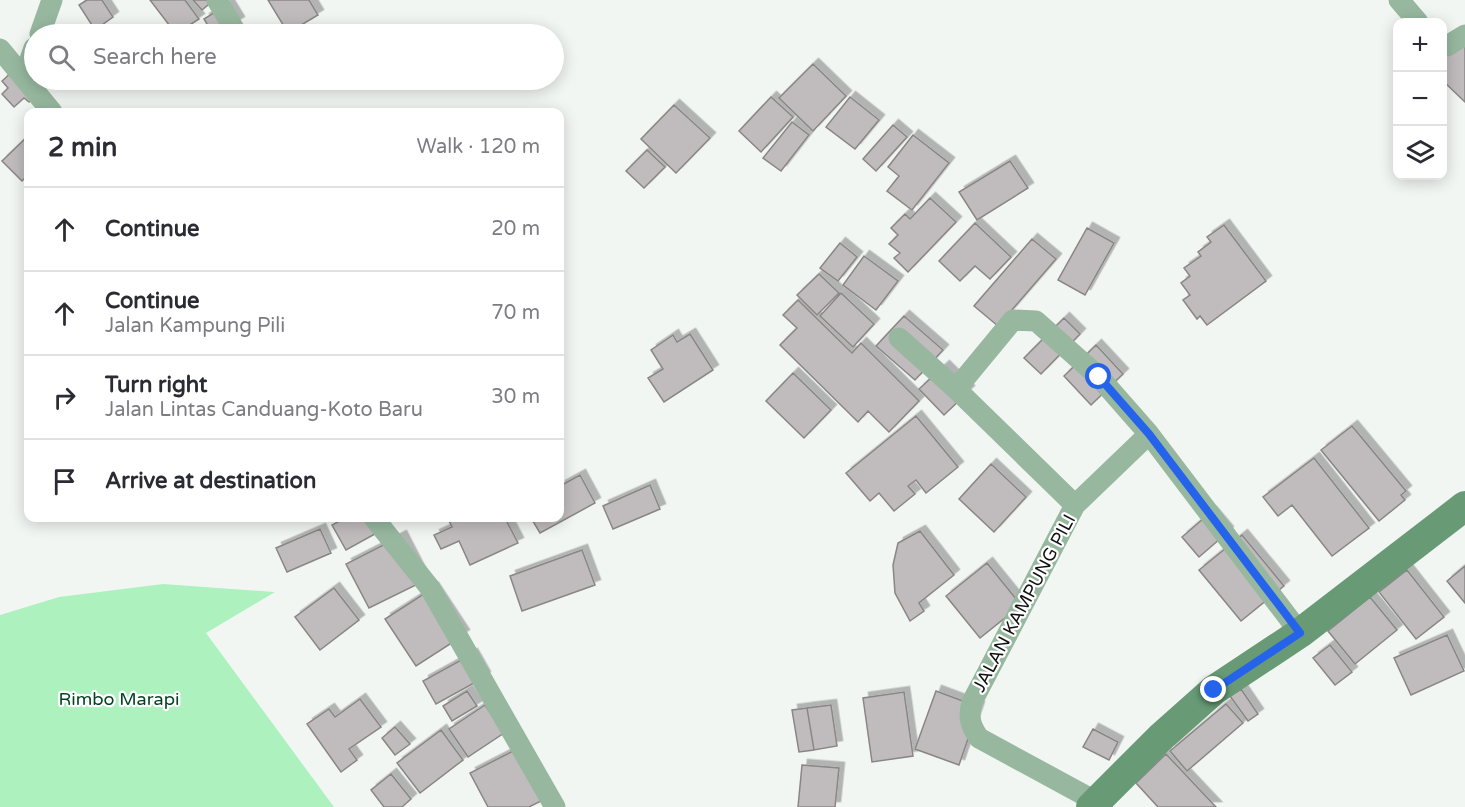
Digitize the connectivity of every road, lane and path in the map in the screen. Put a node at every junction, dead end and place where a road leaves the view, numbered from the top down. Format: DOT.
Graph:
graph roads {
  1 [pos="52,0"];
  2 [pos="217,0"];
  3 [pos="1399,0"];
  4 [pos="1415,18"];
  5 [pos="44,24"];
  6 [pos="231,24"];
  7 [pos="1465,35"];
  8 [pos="1447,46"];
  9 [pos="0,49"];
  10 [pos="24,77"];
  11 [pos="34,90"];
  12 [pos="49,108"];
  13 [pos="899,338"];
  14 [pos="956,388"];
  15 [pos="1149,434"];
  16 [pos="1075,505"];
  17 [pos="1465,506"];
  18 [pos="377,522"];
  19 [pos="1300,633"];
  20 [pos="1093,804"];
  21 [pos="555,807"];
  1 -- 5 [label="street"];
  2 -- 6 [label="street"];
  3 -- 4 [label="street"];
  7 -- 8 [label="street"];
  9 -- 10 [label="street"];
  11 -- 12 [label="street"];
  13 -- 14 [label="street"];
  14 -- 15 [label="street"];
  14 -- 16 [label="street"];
  15 -- 16 [label="street, JALAN KAMPUNG PILI"];
  15 -- 19 [label="street"];
  16 -- 20 [label="street, JALAN KAMPUNG PILI"];
  17 -- 19 [label="main road"];
  18 -- 21 [label="street"];
  19 -- 20 [label="main road"];
}
